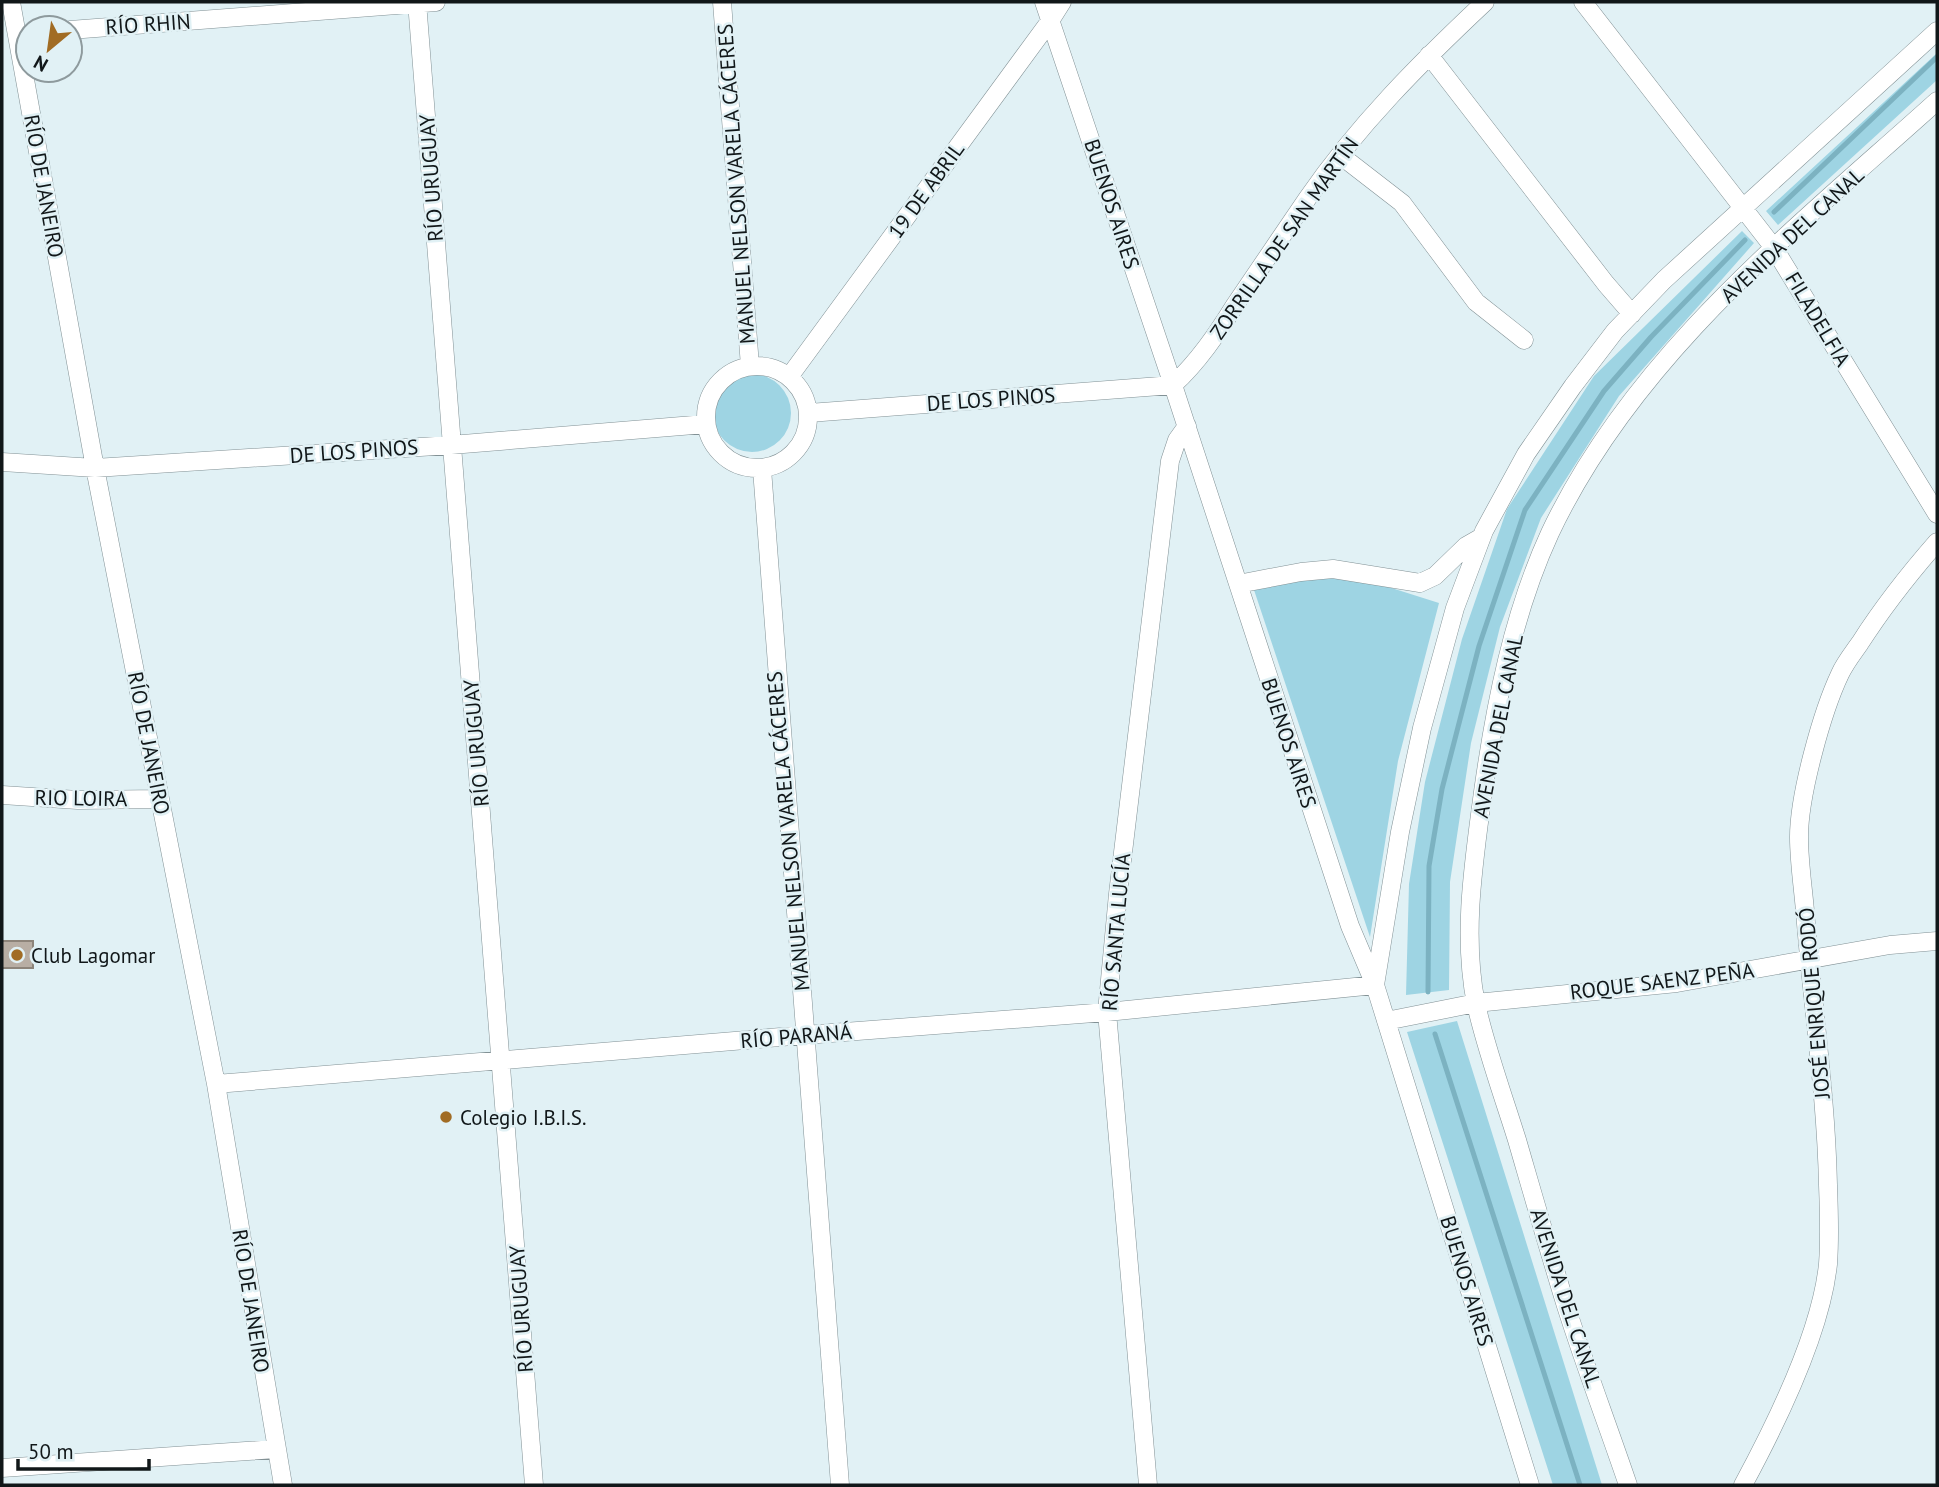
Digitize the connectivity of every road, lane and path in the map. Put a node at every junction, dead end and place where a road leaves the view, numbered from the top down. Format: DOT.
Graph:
graph roads {
  1 [pos="436,2"];
  2 [pos="722,2"];
  3 [pos="1044,2"];
  4 [pos="1062,2"];
  5 [pos="1485,2"];
  6 [pos="1583,2"];
  7 [pos="417,3"];
  8 [pos="1050,21"];
  9 [pos="84,29"];
  10 [pos="1937,31"];
  11 [pos="1429,55"];
  12 [pos="30,84"];
  13 [pos="1937,101"];
  14 [pos="1340,155"];
  15 [pos="1743,208"];
  16 [pos="1774,248"];
  17 [pos="1632,314"];
  18 [pos="1524,340"];
  19 [pos="750,366"];
  20 [pos="789,377"];
  21 [pos="1173,385"];
  22 [pos="809,414"];
  23 [pos="706,424"];
  24 [pos="1187,426"];
  25 [pos="452,445"];
  26 [pos="2,462"];
  27 [pos="95,468"];
  28 [pos="762,469"];
  29 [pos="1937,514"];
  30 [pos="1480,538"];
  31 [pos="1937,542"];
  32 [pos="1238,584"];
  33 [pos="2,795"];
  34 [pos="160,799"];
  35 [pos="1937,941"];
  36 [pos="1808,961"];
  37 [pos="1375,985"];
  38 [pos="1476,1003"];
  39 [pos="1107,1012"];
  40 [pos="1386,1021"];
  41 [pos="805,1035"];
  42 [pos="501,1060"];
  43 [pos="216,1084"];
  44 [pos="275,1449"];
  45 [pos="2,1468"];
  46 [pos="283,1485"];
  47 [pos="534,1485"];
  48 [pos="840,1485"];
  49 [pos="1148,1485"];
  50 [pos="1530,1485"];
  51 [pos="1628,1485"];
  52 [pos="1743,1485"];
  1 -- 7 [label="street, RÍO RHIN"];
  2 -- 19 [label="street, MANUEL NELSON VARELA CÁCERES"];
  3 -- 8 [label="street, BUENOS AIRES"];
  4 -- 8 [label="street, 19 DE ABRIL"];
  5 -- 11 [label="street, ZORRILLA DE SAN MARTÍN"];
  6 -- 15 [label="street, FILADELFIA"];
  7 -- 9 [label="street, RÍO RHIN"];
  7 -- 25 [label="street, RÍO URUGUAY"];
  8 -- 20 [label="street, 19 DE ABRIL"];
  8 -- 21 [label="street, BUENOS AIRES"];
  10 -- 15 [label="street"];
  11 -- 14 [label="street, ZORRILLA DE SAN MARTÍN"];
  11 -- 17 [label="street"];
  12 -- 27 [label="street, RÍO DE JANEIRO"];
  13 -- 16 [label="street, AVENIDA DEL CANAL"];
  14 -- 18 [label="street"];
  14 -- 21 [label="street, ZORRILLA DE SAN MARTÍN"];
  15 -- 16 [label="street, FILADELFIA"];
  15 -- 17 [label="street"];
  16 -- 29 [label="street, FILADELFIA"];
  16 -- 38 [label="street, AVENIDA DEL CANAL"];
  17 -- 30 [label="street"];
  19 -- 20 [label="street, MANUEL NELSON VARELA CÁCERES"];
  19 -- 23 [label="street, MANUEL NELSON VARELA CÁCERES"];
  20 -- 22 [label="street"];
  21 -- 22 [label="street, DE LOS PINOS"];
  21 -- 24 [label="street, BUENOS AIRES"];
  22 -- 28 [label="street"];
  23 -- 25 [label="street, DE LOS PINOS"];
  23 -- 28 [label="street"];
  24 -- 32 [label="street, BUENOS AIRES"];
  24 -- 39 [label="street, RÍO SANTA LUCÍA"];
  25 -- 27 [label="street, DE LOS PINOS"];
  25 -- 42 [label="street, RÍO URUGUAY"];
  26 -- 27 [label="street, DE LOS PINOS"];
  27 -- 34 [label="street, RÍO DE JANEIRO"];
  28 -- 41 [label="street, MANUEL NELSON VARELA CÁCERES"];
  30 -- 32 [label="street"];
  30 -- 37 [label="street"];
  31 -- 36 [label="street, JOSÉ ENRIQUE RODÓ"];
  32 -- 37 [label="street, BUENOS AIRES"];
  33 -- 34 [label="street, RIO LOIRA"];
  34 -- 43 [label="street, RÍO DE JANEIRO"];
  35 -- 36 [label="street, ROQUE SAENZ PEÑA"];
  36 -- 38 [label="street, ROQUE SAENZ PEÑA"];
  36 -- 52 [label="street, JOSÉ ENRIQUE RODÓ"];
  37 -- 39 [label="street, RÍO PARANÁ"];
  37 -- 40 [label="street, BUENOS AIRES"];
  38 -- 40 [label="street, ROQUE SAENZ PEÑA"];
  38 -- 51 [label="street, AVENIDA DEL CANAL"];
  39 -- 41 [label="street, RÍO PARANÁ"];
  39 -- 49 [label="street, RÍO SANTA LUCÍA"];
  40 -- 50 [label="street, BUENOS AIRES"];
  41 -- 42 [label="street, RÍO PARANÁ"];
  41 -- 48 [label="street, MANUEL NELSON VARELA CÁCERES"];
  42 -- 43 [label="street, RÍO PARANÁ"];
  42 -- 47 [label="street, RÍO URUGUAY"];
  43 -- 44 [label="street, RÍO DE JANEIRO"];
  44 -- 45 [label="street"];
  44 -- 46 [label="street, RÍO DE JANEIRO"];
}
